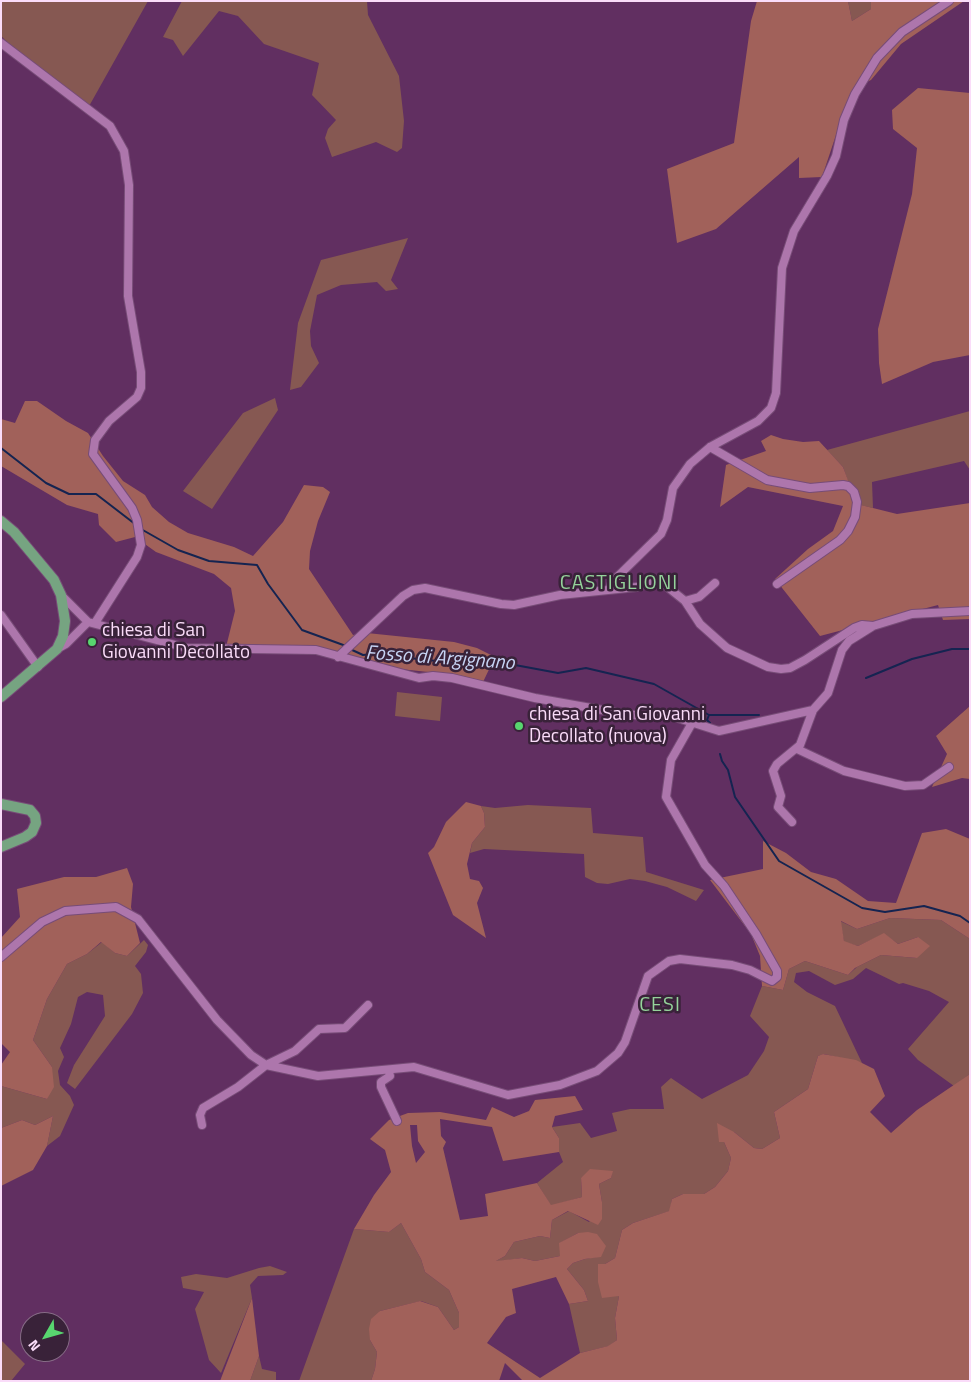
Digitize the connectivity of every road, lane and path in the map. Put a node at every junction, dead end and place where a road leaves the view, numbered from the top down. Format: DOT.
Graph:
graph roads {
  1 [pos="949,1"];
  2 [pos="1,43"];
  3 [pos="710,447"];
  4 [pos="1,522"];
  5 [pos="715,583"];
  6 [pos="777,584"];
  7 [pos="610,588"];
  8 [pos="61,595"];
  9 [pos="685,602"];
  10 [pos="970,611"];
  11 [pos="1,615"];
  12 [pos="65,621"];
  13 [pos="87,622"];
  14 [pos="873,626"];
  15 [pos="57,649"];
  16 [pos="340,655"];
  17 [pos="38,667"];
  18 [pos="1,697"];
  19 [pos="813,710"];
  20 [pos="692,723"];
  21 [pos="797,749"];
  22 [pos="949,767"];
  23 [pos="1,804"];
  24 [pos="792,822"];
  25 [pos="1,847"];
  26 [pos="1,957"];
  27 [pos="368,1004"];
  28 [pos="266,1065"];
  29 [pos="389,1071"];
  30 [pos="397,1121"];
  31 [pos="202,1125"];
  1 -- 3 [label="street"];
  2 -- 13 [label="street"];
  3 -- 6 [label="street"];
  3 -- 7 [label="street"];
  4 -- 8 [label="main road"];
  5 -- 9 [label="street"];
  7 -- 9 [label="street"];
  7 -- 16 [label="street"];
  8 -- 12 [label="main road"];
  8 -- 13 [label="street"];
  9 -- 14 [label="street"];
  10 -- 14 [label="street"];
  11 -- 17 [label="street"];
  12 -- 13 [label="street"];
  12 -- 15 [label="main road"];
  13 -- 15 [label="street"];
  13 -- 16 [label="street"];
  14 -- 19 [label="street"];
  15 -- 17 [label="main road"];
  16 -- 20 [label="street"];
  17 -- 18 [label="main road"];
  19 -- 20 [label="street"];
  19 -- 21 [label="street"];
  20 -- 29 [label="street"];
  21 -- 22 [label="street"];
  21 -- 24 [label="street"];
  23 -- 25 [label="main road"];
  26 -- 28 [label="street"];
  27 -- 28 [label="street"];
  28 -- 29 [label="street"];
  28 -- 31 [label="street"];
  29 -- 30 [label="street"];
}
